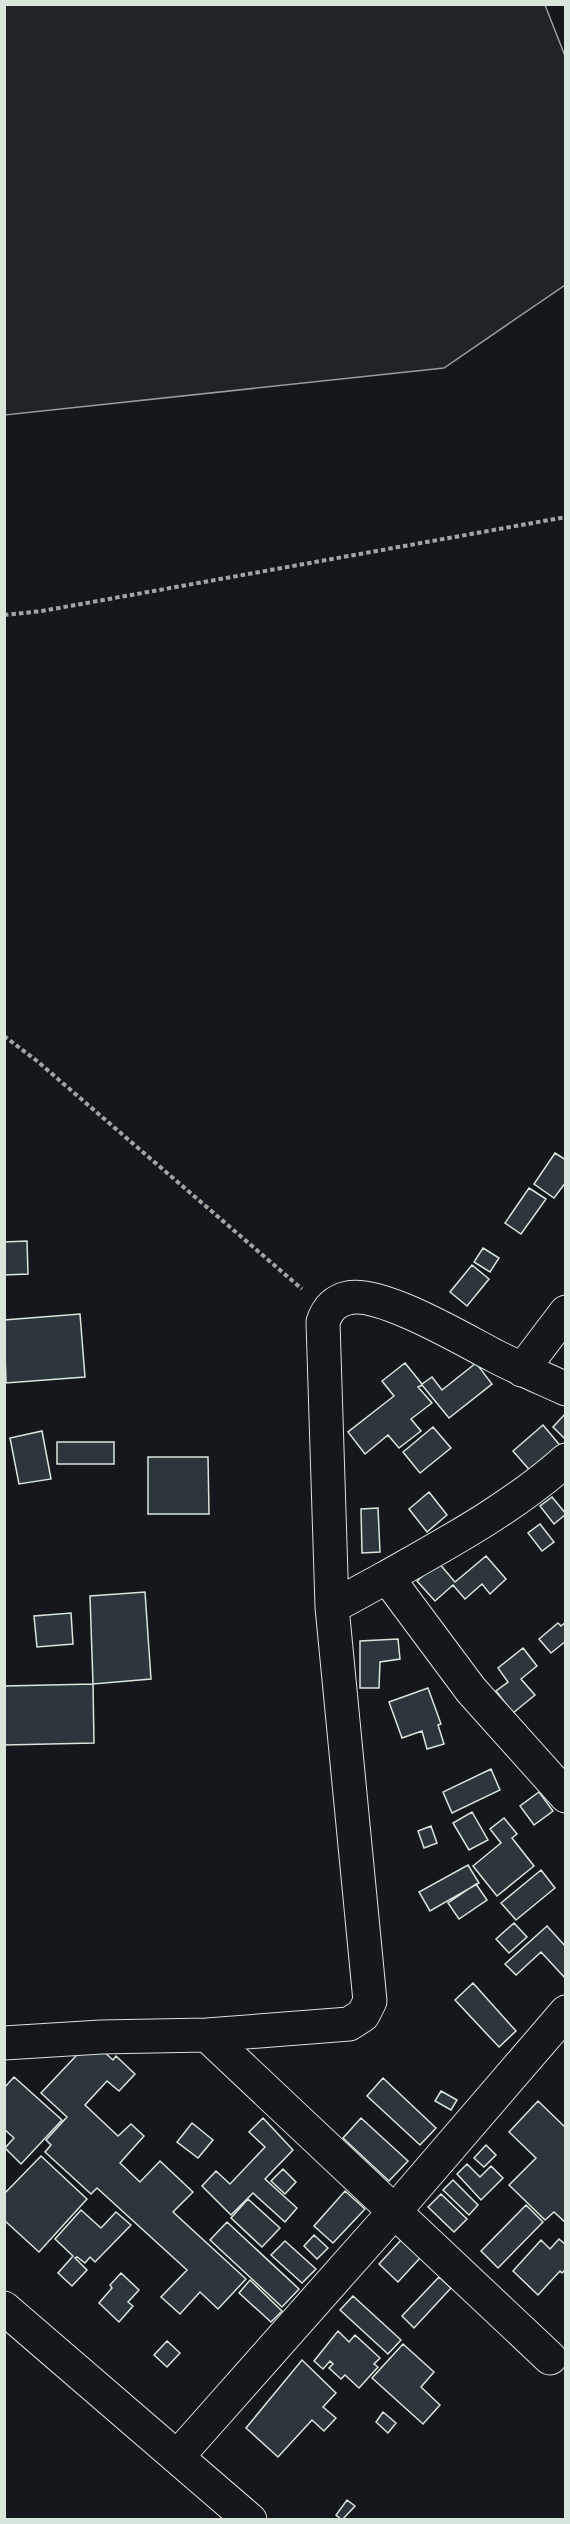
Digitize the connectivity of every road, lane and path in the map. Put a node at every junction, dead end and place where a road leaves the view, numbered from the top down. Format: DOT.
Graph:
graph roads {
  1 [pos="566,517"];
  2 [pos="4,615"];
  3 [pos="4,1036"];
  4 [pos="327,1311"];
  5 [pos="566,1312"];
  6 [pos="522,1370"];
  7 [pos="566,1389"];
  8 [pos="561,1474"];
  9 [pos="387,1577"];
  10 [pos="332,1608"];
  11 [pos="566,1796"];
  12 [pos="566,2012"];
  13 [pos="207,2035"];
  14 [pos="4,2043"];
  15 [pos="394,2212"];
  16 [pos="4,2308"];
  17 [pos="550,2358"];
  18 [pos="177,2457"];
  19 [pos="250,2520"];
  1 -- 2 [label="path"];
  3 -- 4 [label="path"];
  4 -- 6 [label="street"];
  4 -- 10 [label="street"];
  5 -- 6 [label="street"];
  6 -- 7 [label="street"];
  8 -- 9 [label="street"];
  9 -- 10 [label="street"];
  9 -- 11 [label="street"];
  10 -- 13 [label="street"];
  12 -- 15 [label="street"];
  13 -- 14 [label="street"];
  13 -- 15 [label="street"];
  15 -- 17 [label="street"];
  15 -- 18 [label="street"];
  16 -- 18 [label="street"];
  18 -- 19 [label="street"];
}
